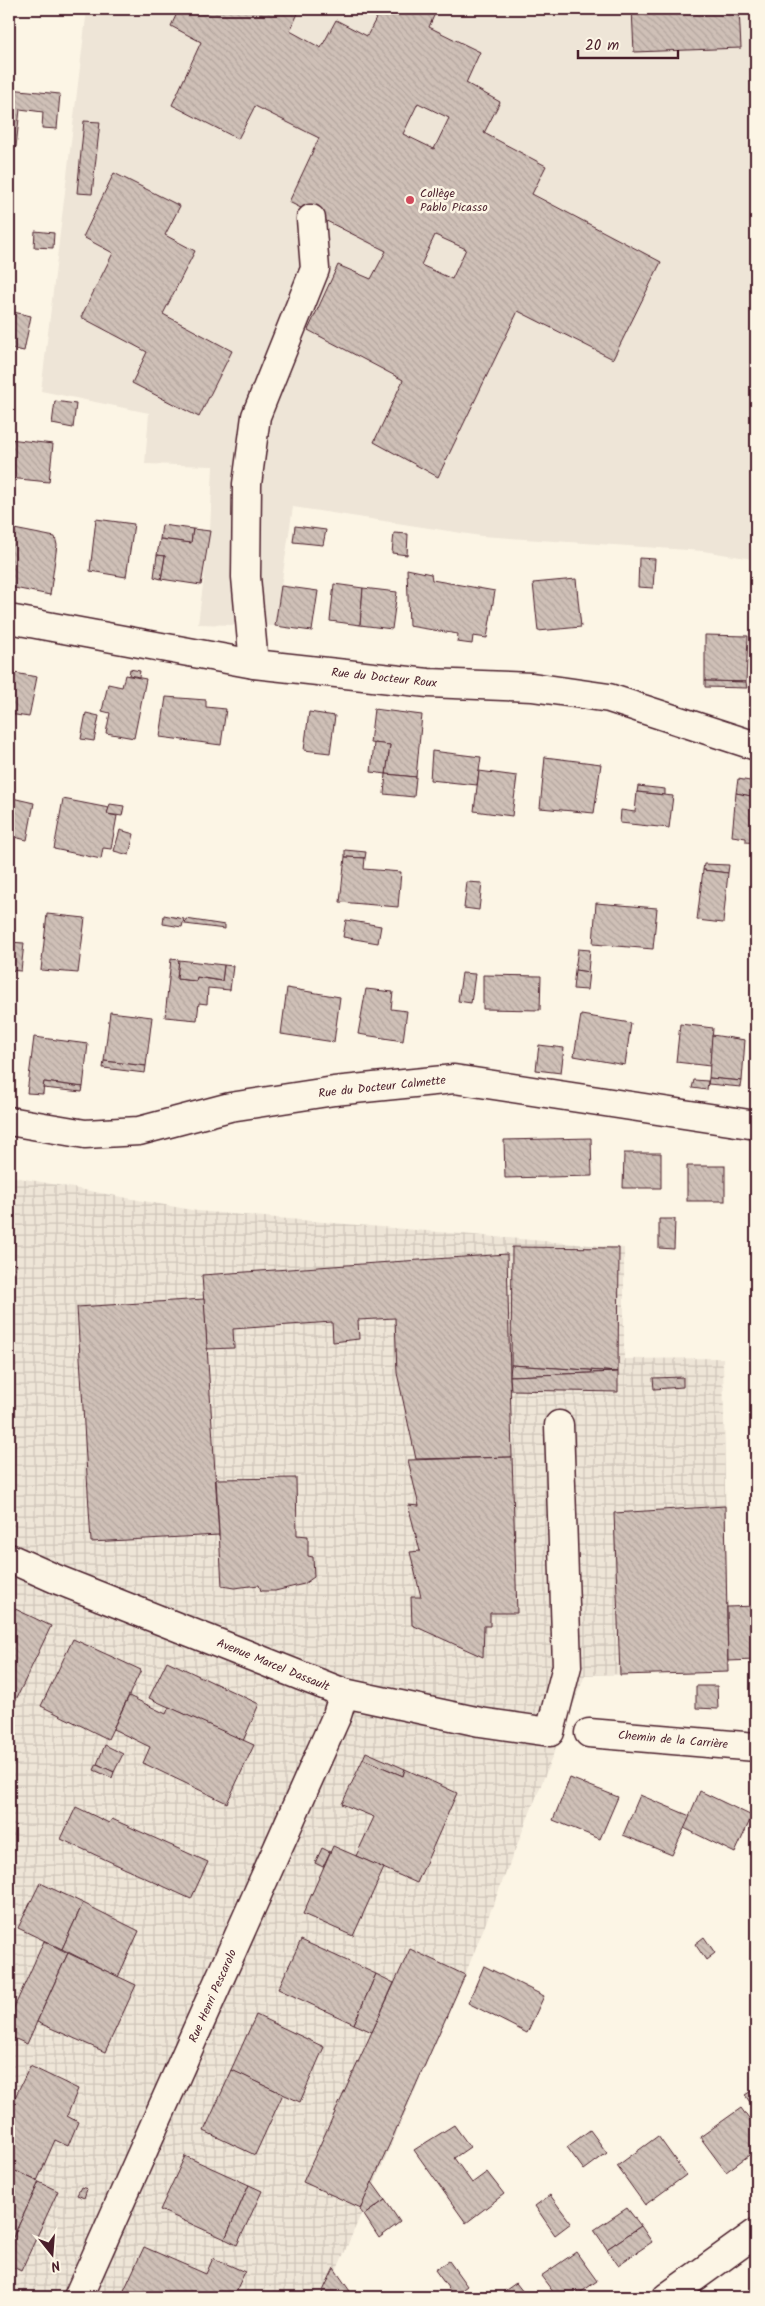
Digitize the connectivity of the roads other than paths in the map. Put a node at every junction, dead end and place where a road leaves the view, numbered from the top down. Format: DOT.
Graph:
graph roads {
  1 [pos="311,219"];
  2 [pos="9,619"];
  3 [pos="254,664"];
  4 [pos="756,746"];
  5 [pos="9,1121"];
  6 [pos="756,1125"];
  7 [pos="559,1425"];
  8 [pos="9,1558"];
  9 [pos="344,1693"];
  10 [pos="589,1733"];
  11 [pos="756,1746"];
  12 [pos="751,2247"];
  13 [pos="78,2297"];
  14 [pos="667,2297"];
  1 -- 3 [label="street"];
  2 -- 3 [label="street, Rue du Docteur Roux"];
  3 -- 4 [label="street, Rue du Docteur Roux"];
  5 -- 6 [label="street, Rue du Docteur Calmette"];
  7 -- 9 [label="street, Avenue Marcel Dassault"];
  8 -- 9 [label="street, Avenue Marcel Dassault"];
  9 -- 13 [label="street, Rue Henri Pescarolo"];
  10 -- 11 [label="street, Chemin de la Carrière"];
  12 -- 14 [label="street"];
}
